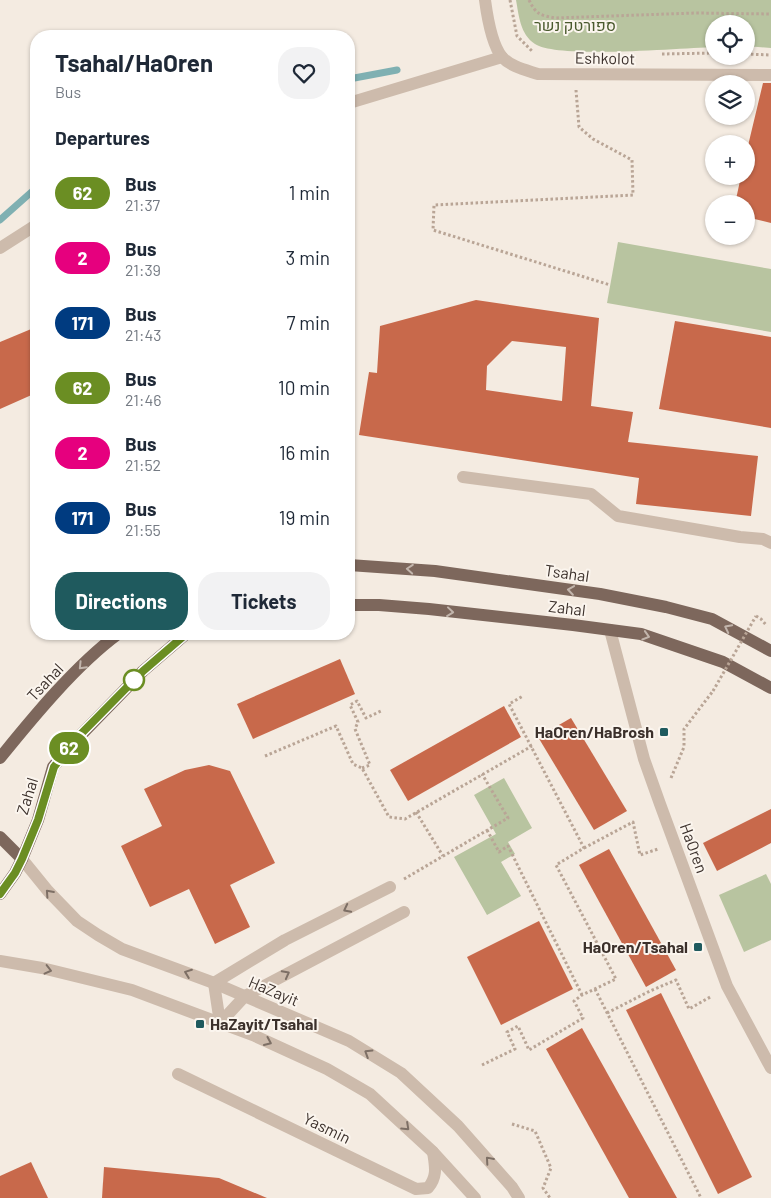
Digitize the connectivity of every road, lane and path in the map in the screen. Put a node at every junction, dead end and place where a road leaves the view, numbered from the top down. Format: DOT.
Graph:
graph roads {
  1 [pos="485,0"];
  2 [pos="510,0"];
  3 [pos="528,0"];
  4 [pos="771,14"];
  5 [pos="705,53"];
  6 [pos="540,54"];
  7 [pos="660,54"];
  8 [pos="755,54"];
  9 [pos="771,54"];
  10 [pos="502,57"];
  11 [pos="575,74"];
  12 [pos="771,75"];
  13 [pos="355,102"];
  14 [pos="30,229"];
  15 [pos="0,248"];
  16 [pos="610,285"];
  17 [pos="463,477"];
  18 [pos="771,543"];
  19 [pos="355,565"];
  20 [pos="355,605"];
  21 [pos="771,629"];
  22 [pos="610,630"];
  23 [pos="110,640"];
  24 [pos="179,640"];
  25 [pos="771,651"];
  26 [pos="771,688"];
  27 [pos="523,696"];
  28 [pos="381,711"];
  29 [pos="532,746"];
  30 [pos="265,756"];
  31 [pos="0,758"];
  32 [pos="362,768"];
  33 [pos="482,774"];
  34 [pos="660,804"];
  35 [pos="416,812"];
  36 [pos="487,830"];
  37 [pos="0,837"];
  38 [pos="675,843"];
  39 [pos="584,848"];
  40 [pos="442,856"];
  41 [pos="22,859"];
  42 [pos="390,887"];
  43 [pos="0,894"];
  44 [pos="404,912"];
  45 [pos="0,961"];
  46 [pos="214,983"];
  47 [pos="727,986"];
  48 [pos="595,989"];
  49 [pos="582,995"];
  50 [pos="245,996"];
  51 [pos="607,1013"];
  52 [pos="220,1023"];
  53 [pos="482,1065"];
  54 [pos="771,1068"];
  55 [pos="178,1074"];
  56 [pos="512,1124"];
  57 [pos="433,1152"];
  58 [pos="475,1198"];
  59 [pos="519,1198"];
  60 [pos="550,1198"];
  61 [pos="701,1198"];
  1 -- 10 [label="street"];
  2 -- 6 [label="path"];
  3 -- 4 [label="path"];
  5 -- 7 [label="path"];
  8 -- 9 [label="path"];
  10 -- 11 [label="street, Eshkolot"];
  10 -- 13 [label="street"];
  11 -- 12 [label="street, Eshkolot"];
  11 -- 16 [label="path"];
  14 -- 15 [label="street"];
  17 -- 18 [label="street"];
  25 -- 19 [label="main road, Tsahal, one-way"];
  20 -- 22 [label="main road, Zahal, one-way"];
  21 -- 34 [label="path, bridge"];
  22 -- 26 [label="main road, Zahal, one-way"];
  22 -- 34 [label="street, HaOren"];
  23 -- 31 [label="main road, Tsahal, one-way"];
  24 -- 41 [label="main road, Zahal"];
  27 -- 29 [label="path"];
  28 -- 32 [label="path"];
  29 -- 33 [label="path"];
  29 -- 39 [label="path"];
  30 -- 32 [label="path"];
  32 -- 35 [label="path"];
  33 -- 35 [label="path"];
  33 -- 36 [label="path"];
  34 -- 38 [label="street, HaOren"];
  35 -- 40 [label="path"];
  36 -- 40 [label="path"];
  36 -- 49 [label="path"];
  37 -- 41 [label="main road"];
  38 -- 39 [label="path"];
  38 -- 47 [label="street, HaOren"];
  39 -- 48 [label="path"];
  40 -- 42 [label="path"];
  41 -- 43 [label="main road, Zahal"];
  46 -- 41 [label="street, HaZayit, one-way"];
  42 -- 46 [label="street, one-way"];
  50 -- 44 [label="street, one-way"];
  45 -- 52 [label="street, one-way"];
  46 -- 50 [label="street, HaZayit"];
  46 -- 52 [label="street"];
  47 -- 51 [label="path"];
  47 -- 54 [label="street, HaOren"];
  48 -- 49 [label="path"];
  48 -- 51 [label="path"];
  49 -- 53 [label="path"];
  50 -- 52 [label="street"];
  59 -- 50 [label="street, HaZayit, one-way"];
  51 -- 61 [label="path"];
  52 -- 57 [label="street, one-way"];
  55 -- 57 [label="street, Yasmin"];
  56 -- 60 [label="path"];
  57 -- 58 [label="street"];
}
